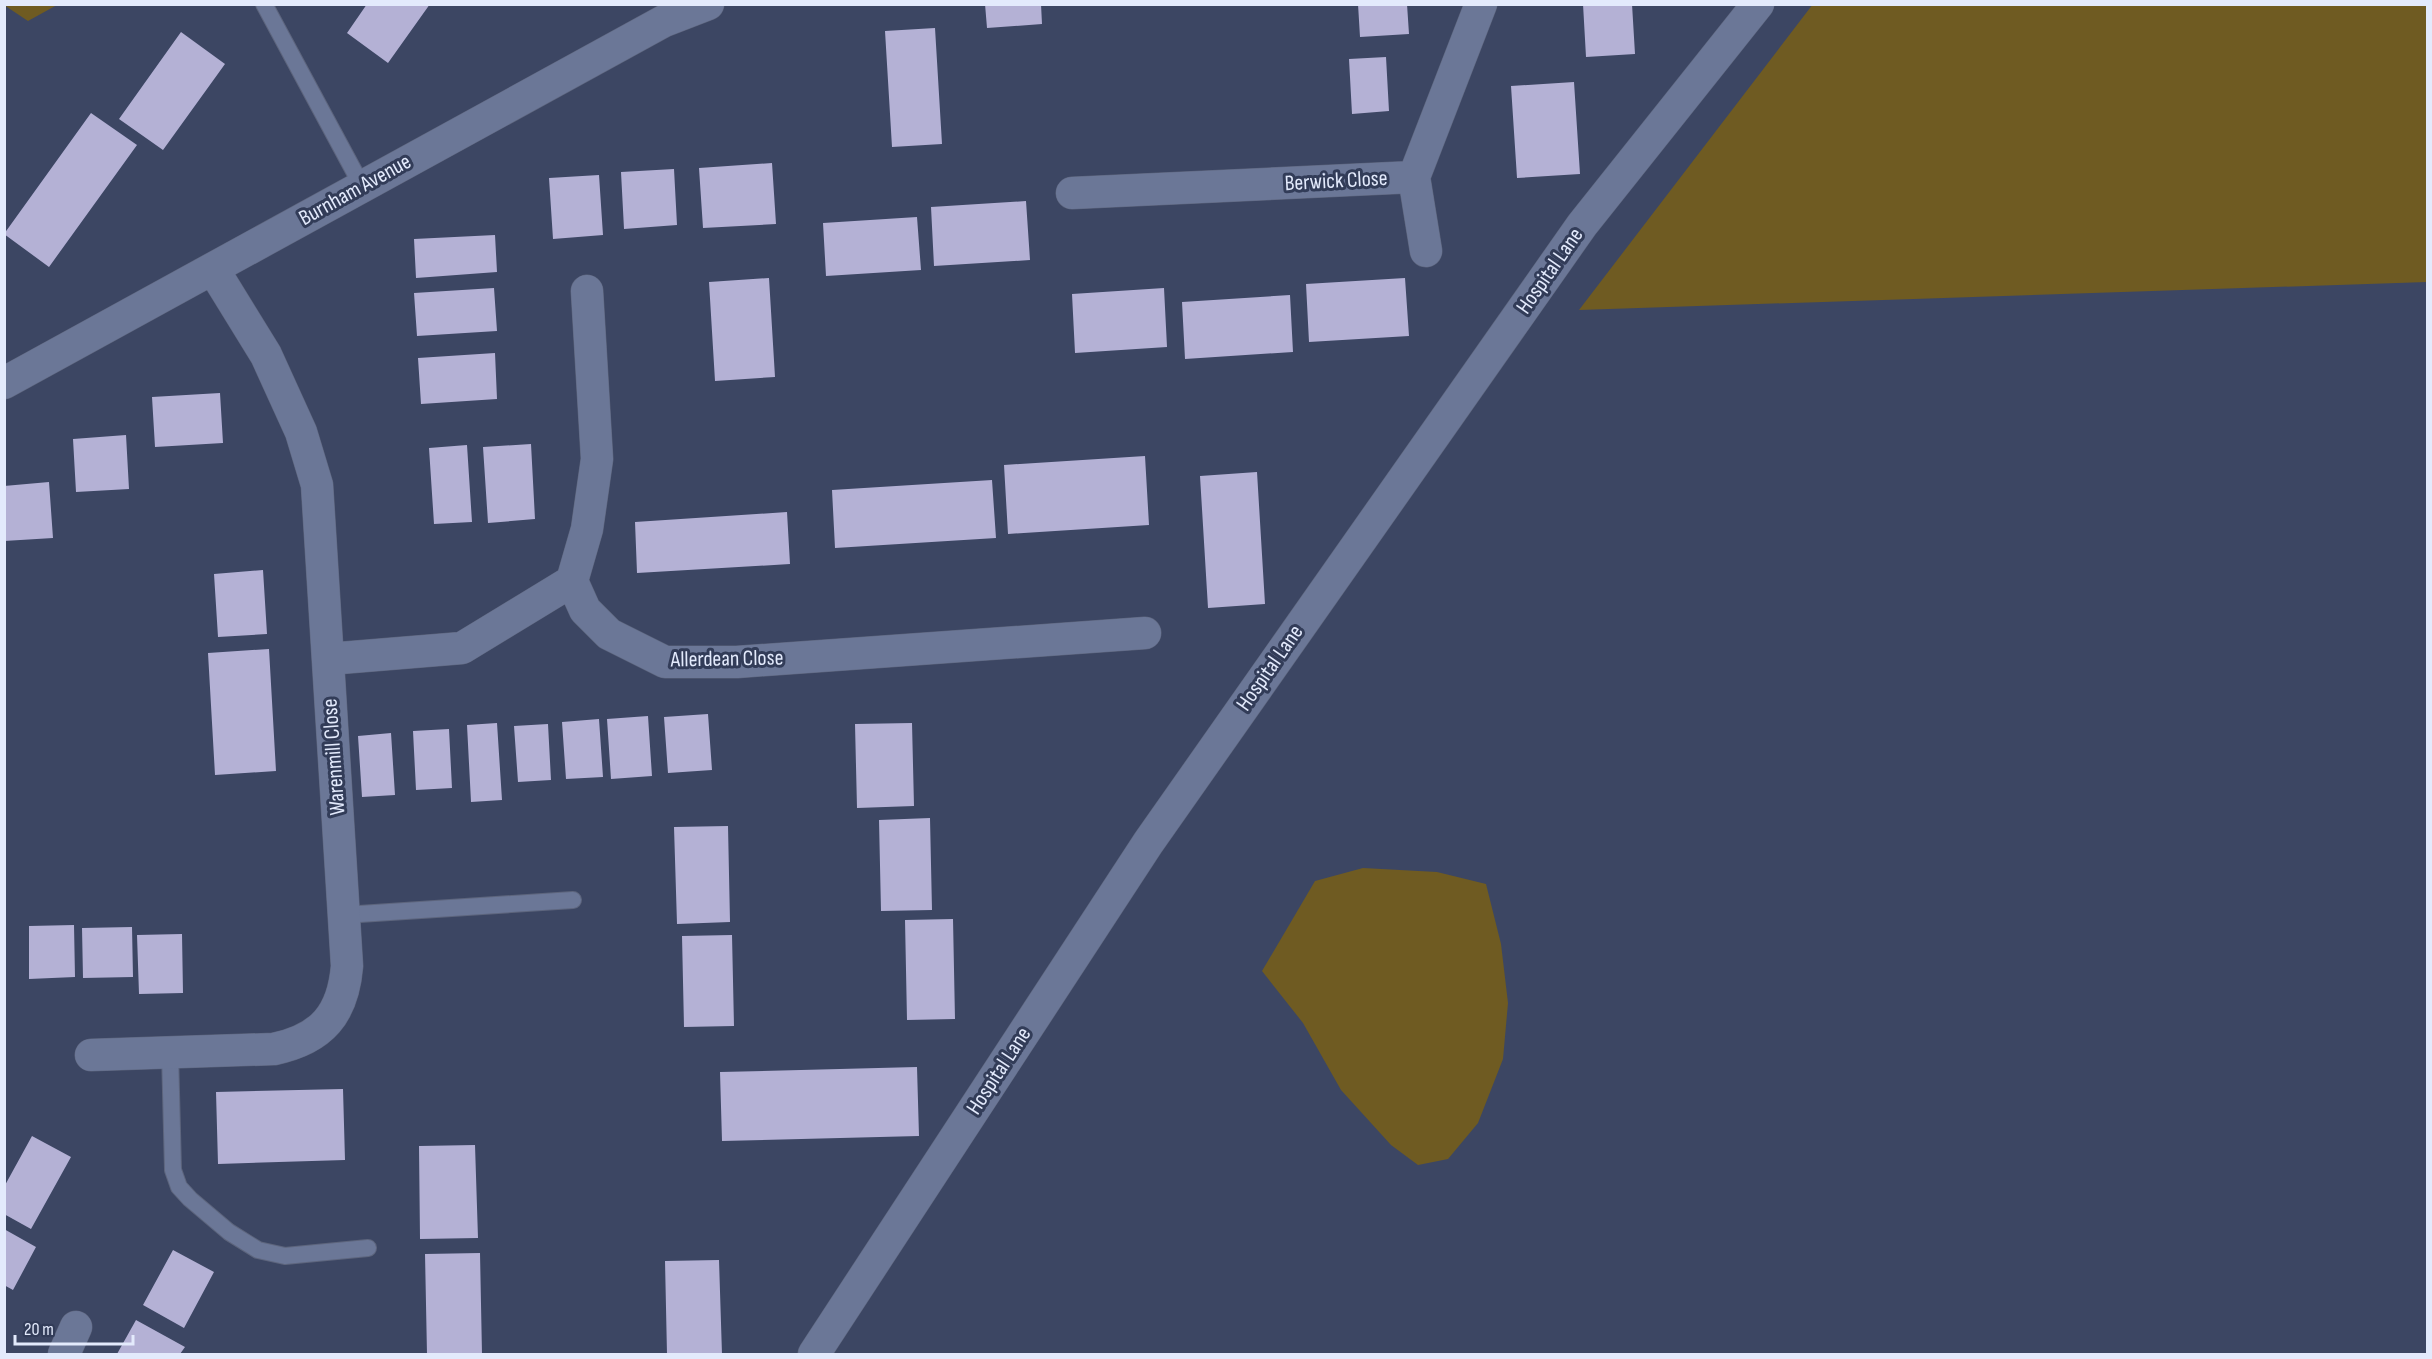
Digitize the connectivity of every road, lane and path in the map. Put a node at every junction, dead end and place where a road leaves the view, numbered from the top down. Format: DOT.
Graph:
graph roads {
  1 [pos="264,4"];
  2 [pos="708,4"];
  3 [pos="1481,4"];
  4 [pos="1758,4"];
  5 [pos="1414,177"];
  6 [pos="362,186"];
  7 [pos="1072,193"];
  8 [pos="1426,251"];
  9 [pos="213,269"];
  10 [pos="587,291"];
  11 [pos="5,382"];
  12 [pos="572,581"];
  13 [pos="1145,633"];
  14 [pos="328,659"];
  15 [pos="573,900"];
  16 [pos="344,915"];
  17 [pos="170,1053"];
  18 [pos="91,1055"];
  19 [pos="368,1248"];
  20 [pos="814,1354"];
  1 -- 6 [label="lane"];
  2 -- 6 [label="street, Burnham Avenue"];
  3 -- 5 [label="street, Berwick Close"];
  4 -- 20 [label="street, Hospital Lane"];
  5 -- 7 [label="street, Berwick Close"];
  5 -- 8 [label="street"];
  6 -- 9 [label="street, Burnham Avenue"];
  9 -- 11 [label="street, Burnham Avenue"];
  9 -- 14 [label="street, Warenmill Close"];
  10 -- 12 [label="street"];
  12 -- 13 [label="street, Allerdean Close"];
  12 -- 14 [label="street"];
  14 -- 16 [label="street, Warenmill Close"];
  15 -- 16 [label="lane"];
  16 -- 17 [label="street, Warenmill Close"];
  17 -- 18 [label="street, Warenmill Close"];
  17 -- 19 [label="lane"];
}
